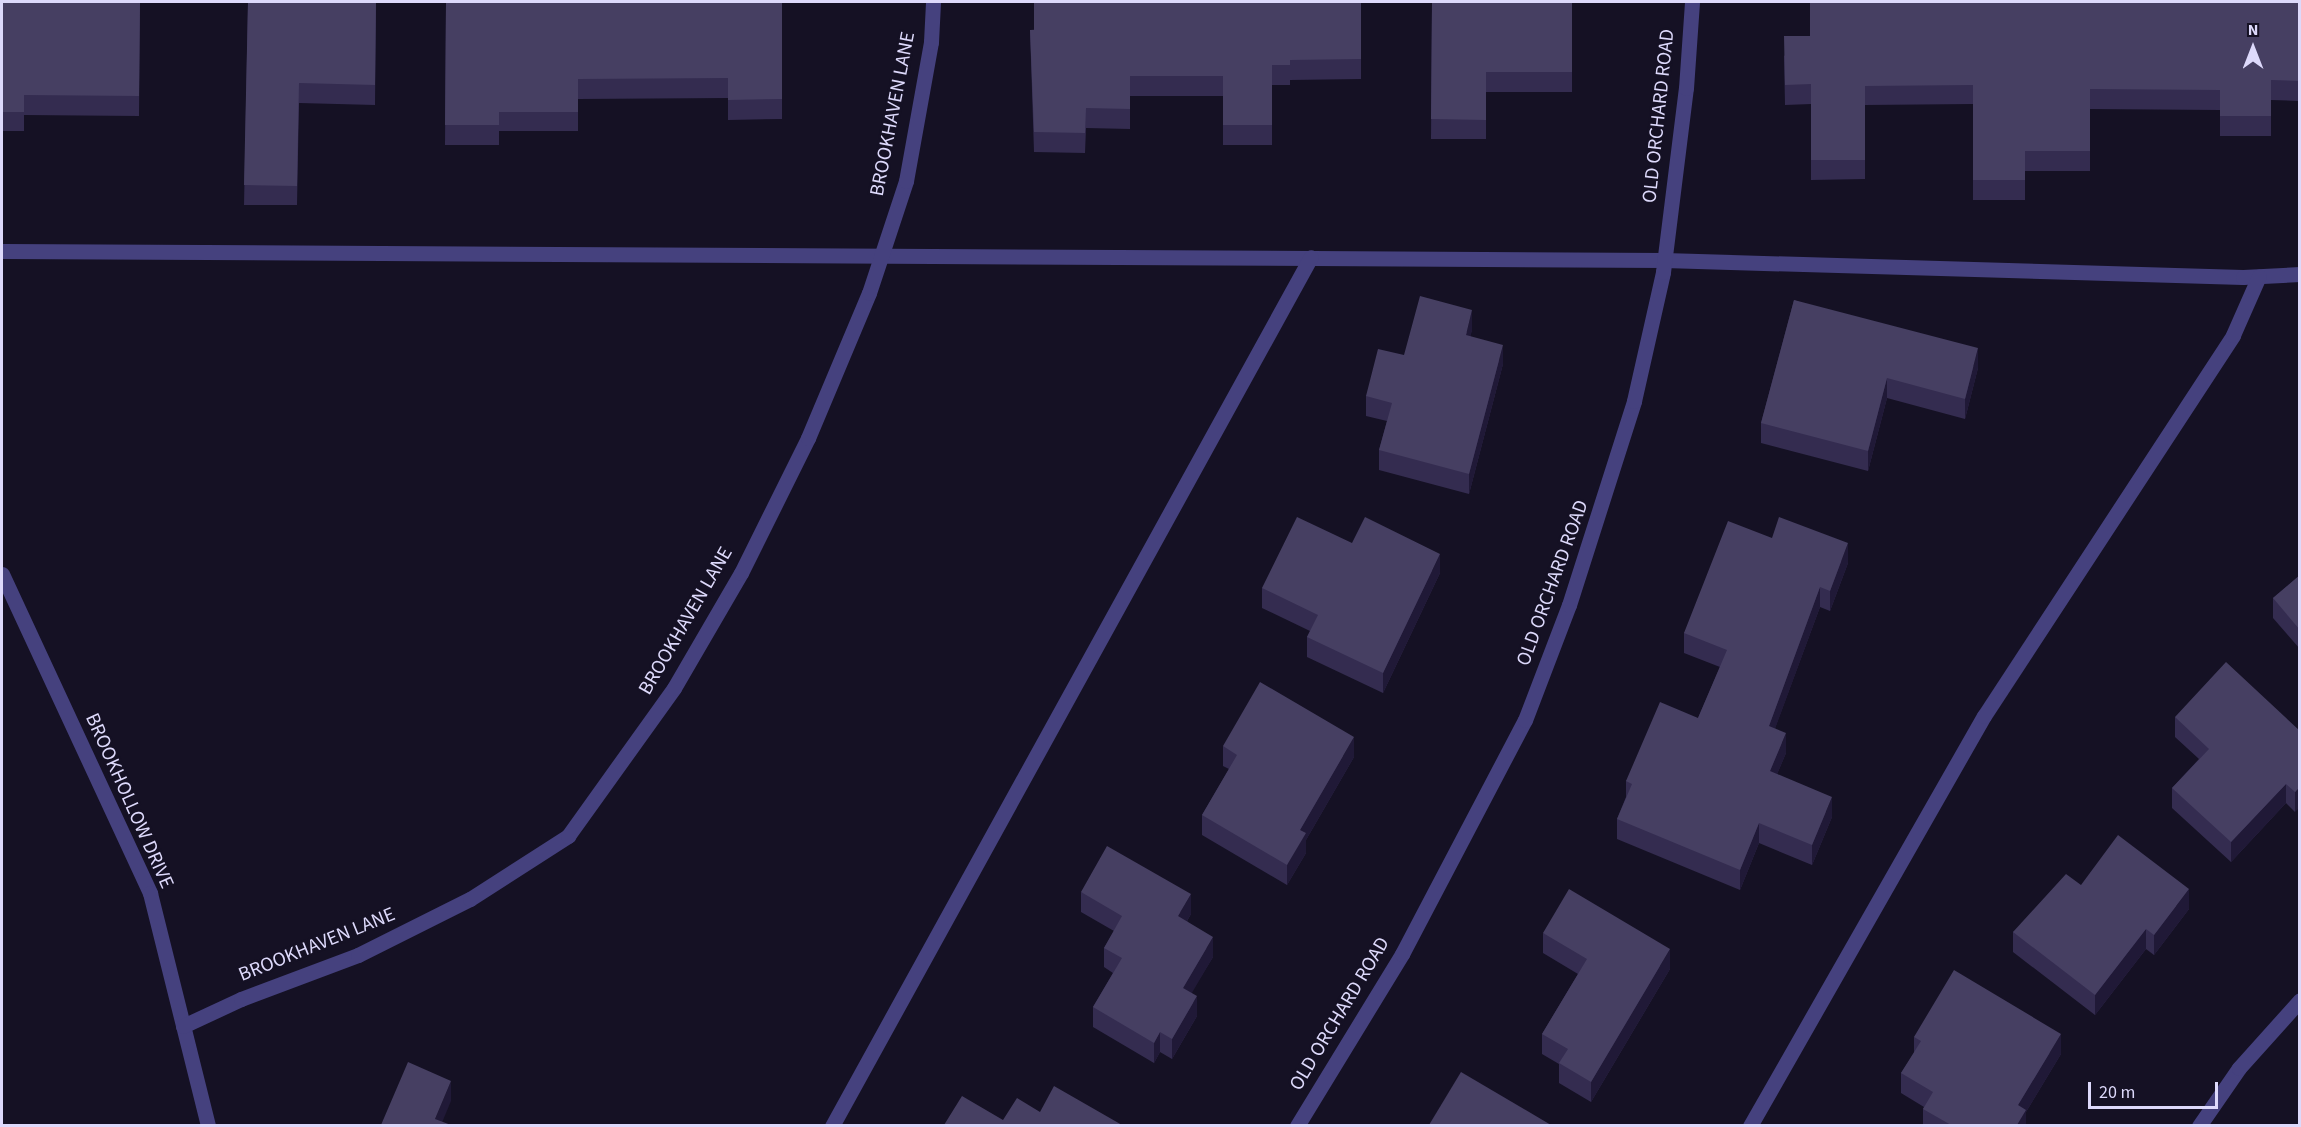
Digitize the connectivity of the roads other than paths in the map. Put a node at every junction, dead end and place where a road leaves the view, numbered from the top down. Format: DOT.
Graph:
graph roads {
  1 [pos="933,2"];
  2 [pos="1692,2"];
  3 [pos="2,251"];
  4 [pos="882,253"];
  5 [pos="1311,257"];
  6 [pos="1664,260"];
  7 [pos="2300,274"];
  8 [pos="2259,276"];
  9 [pos="2,574"];
  10 [pos="2300,1000"];
  11 [pos="183,1026"];
  12 [pos="208,1125"];
  13 [pos="832,1125"];
  14 [pos="1297,1125"];
  15 [pos="1750,1125"];
  16 [pos="2199,1125"];
  1 -- 4 [label="street, BROOKHAVEN LANE"];
  2 -- 6 [label="street, OLD ORCHARD ROAD"];
  3 -- 4 [label="street"];
  4 -- 5 [label="street"];
  4 -- 11 [label="street, BROOKHAVEN LANE"];
  5 -- 6 [label="street"];
  5 -- 13 [label="street"];
  6 -- 8 [label="street"];
  6 -- 14 [label="street, OLD ORCHARD ROAD"];
  7 -- 8 [label="street"];
  8 -- 15 [label="street"];
  9 -- 11 [label="street, BROOKHOLLOW DRIVE"];
  10 -- 16 [label="street"];
  11 -- 12 [label="street, BROOKHOLLOW DRIVE"];
}
